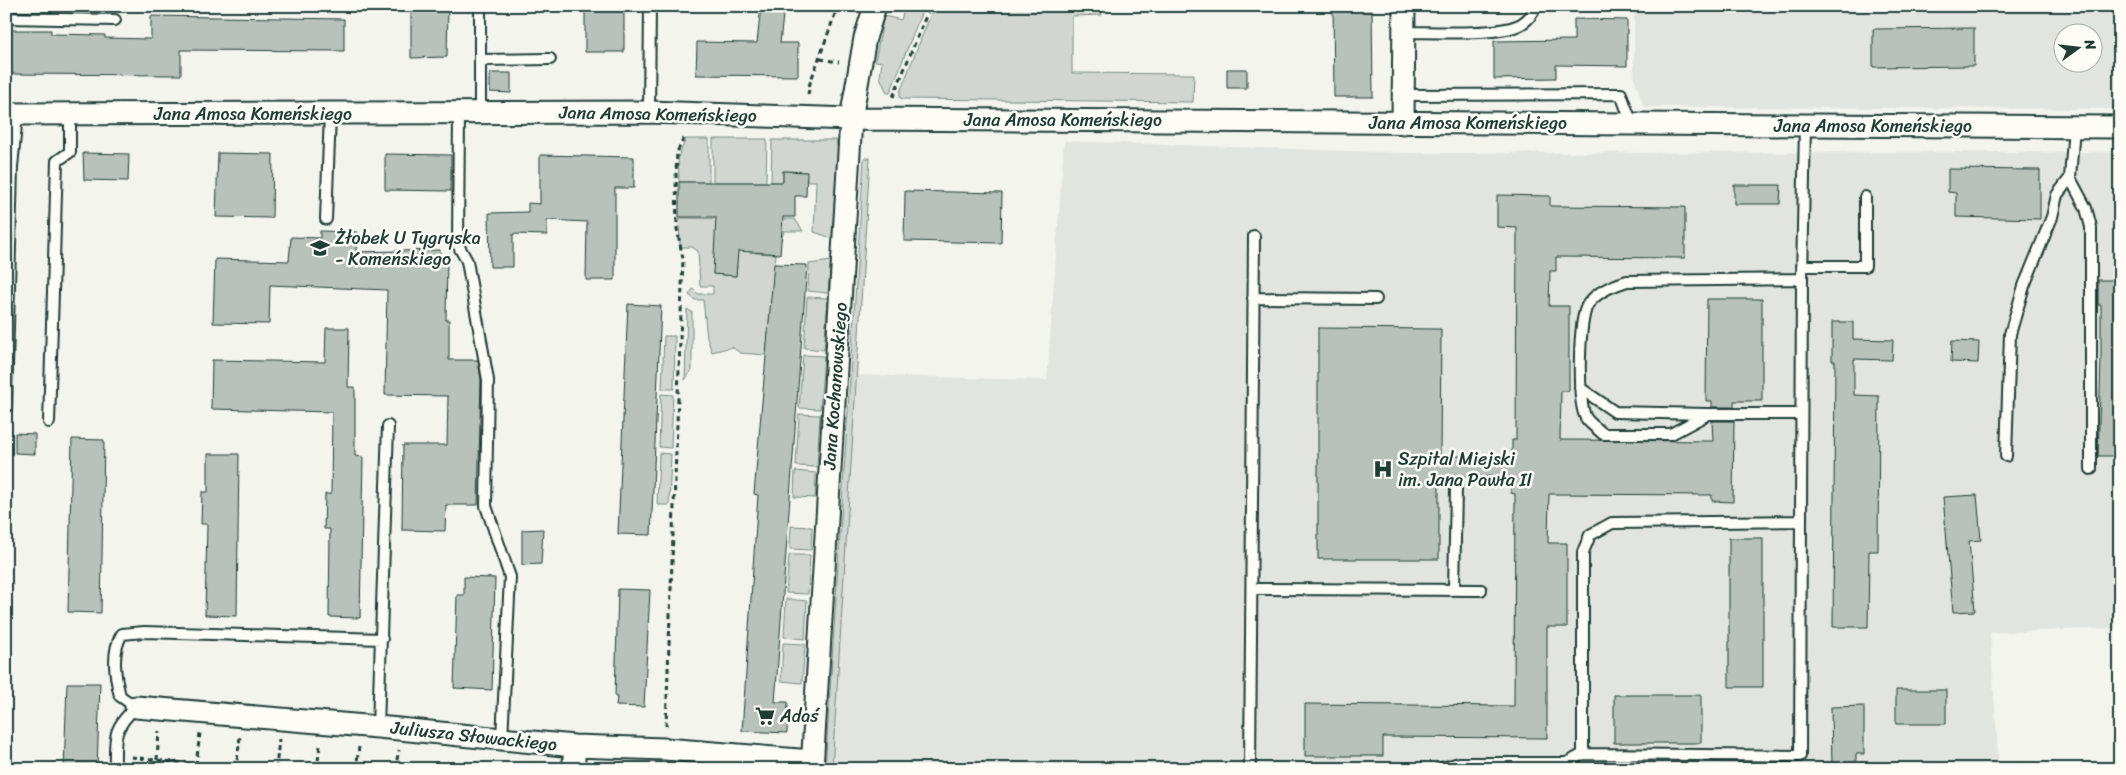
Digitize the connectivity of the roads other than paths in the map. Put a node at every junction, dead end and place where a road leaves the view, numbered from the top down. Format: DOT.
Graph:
graph roads {
  1 [pos="480,6"];
  2 [pos="650,6"];
  3 [pos="875,6"];
  4 [pos="1404,6"];
  5 [pos="1536,6"];
  6 [pos="6,18"];
  7 [pos="115,20"];
  8 [pos="1404,32"];
  9 [pos="550,59"];
  10 [pos="480,60"];
  11 [pos="1404,95"];
  12 [pos="649,112"];
  13 [pos="470,113"];
  14 [pos="12,114"];
  15 [pos="70,114"];
  16 [pos="330,114"];
  17 [pos="852,119"];
  18 [pos="1403,123"];
  19 [pos="1632,124"];
  20 [pos="1805,125"];
  21 [pos="2074,127"];
  22 [pos="2120,127"];
  23 [pos="2070,178"];
  24 [pos="1865,197"];
  25 [pos="326,219"];
  26 [pos="1254,236"];
  27 [pos="1802,266"];
  28 [pos="1802,279"];
  29 [pos="1253,298"];
  30 [pos="1376,299"];
  31 [pos="1580,388"];
  32 [pos="6,407"];
  33 [pos="1708,414"];
  34 [pos="1801,414"];
  35 [pos="49,422"];
  36 [pos="388,426"];
  37 [pos="2006,456"];
  38 [pos="2091,469"];
  39 [pos="1456,489"];
  40 [pos="1800,521"];
  41 [pos="1252,588"];
  42 [pos="1454,590"];
  43 [pos="1482,590"];
  44 [pos="382,639"];
  45 [pos="136,707"];
  46 [pos="378,727"];
  47 [pos="502,739"];
  48 [pos="574,746"];
  49 [pos="1583,754"];
  50 [pos="812,765"];
  51 [pos="115,769"];
  52 [pos="574,769"];
  53 [pos="1250,769"];
  54 [pos="1439,769"];
  1 -- 10 [label="lane"];
  2 -- 12 [label="lane"];
  3 -- 17 [label="street, Jana Kochanowskiego"];
  4 -- 8 [label="street"];
  5 -- 8 [label="lane"];
  6 -- 7 [label="lane"];
  8 -- 11 [label="street"];
  9 -- 10 [label="lane"];
  10 -- 13 [label="lane"];
  11 -- 18 [label="street"];
  11 -- 19 [label="lane"];
  12 -- 13 [label="street, Jana Amosa Komeńskiego"];
  12 -- 17 [label="street, Jana Amosa Komeńskiego"];
  13 -- 16 [label="street, Jana Amosa Komeńskiego"];
  13 -- 47 [label="lane"];
  14 -- 15 [label="street, Jana Amosa Komeńskiego"];
  14 -- 32 [label="lane"];
  15 -- 16 [label="street, Jana Amosa Komeńskiego"];
  15 -- 35 [label="lane"];
  16 -- 25 [label="lane"];
  17 -- 18 [label="street, Jana Amosa Komeńskiego"];
  17 -- 50 [label="street, Jana Kochanowskiego"];
  18 -- 19 [label="street, Jana Amosa Komeńskiego"];
  19 -- 20 [label="street, Jana Amosa Komeńskiego"];
  20 -- 21 [label="street, Jana Amosa Komeńskiego"];
  20 -- 27 [label="lane"];
  21 -- 22 [label="street, Jana Amosa Komeńskiego"];
  21 -- 23 [label="lane"];
  23 -- 37 [label="lane"];
  23 -- 38 [label="lane"];
  24 -- 27 [label="lane"];
  26 -- 29 [label="lane"];
  27 -- 28 [label="lane"];
  28 -- 31 [label="lane"];
  28 -- 34 [label="lane"];
  29 -- 30 [label="lane"];
  29 -- 41 [label="lane"];
  31 -- 33 [label="lane"];
  31 -- 33 [label="lane"];
  33 -- 34 [label="lane"];
  34 -- 40 [label="lane"];
  36 -- 44 [label="lane"];
  39 -- 42 [label="lane"];
  40 -- 49 [label="lane"];
  40 -- 49 [label="lane"];
  41 -- 42 [label="lane"];
  41 -- 53 [label="lane"];
  42 -- 43 [label="lane"];
  44 -- 45 [label="lane"];
  44 -- 46 [label="lane"];
  45 -- 46 [label="street, Juliusza Słowackiego"];
  45 -- 51 [label="lane"];
  46 -- 47 [label="street, Juliusza Słowackiego"];
  47 -- 48 [label="street, Juliusza Słowackiego"];
  48 -- 50 [label="street, Juliusza Słowackiego"];
  48 -- 52 [label="street"];
  49 -- 54 [label="lane"];
}
